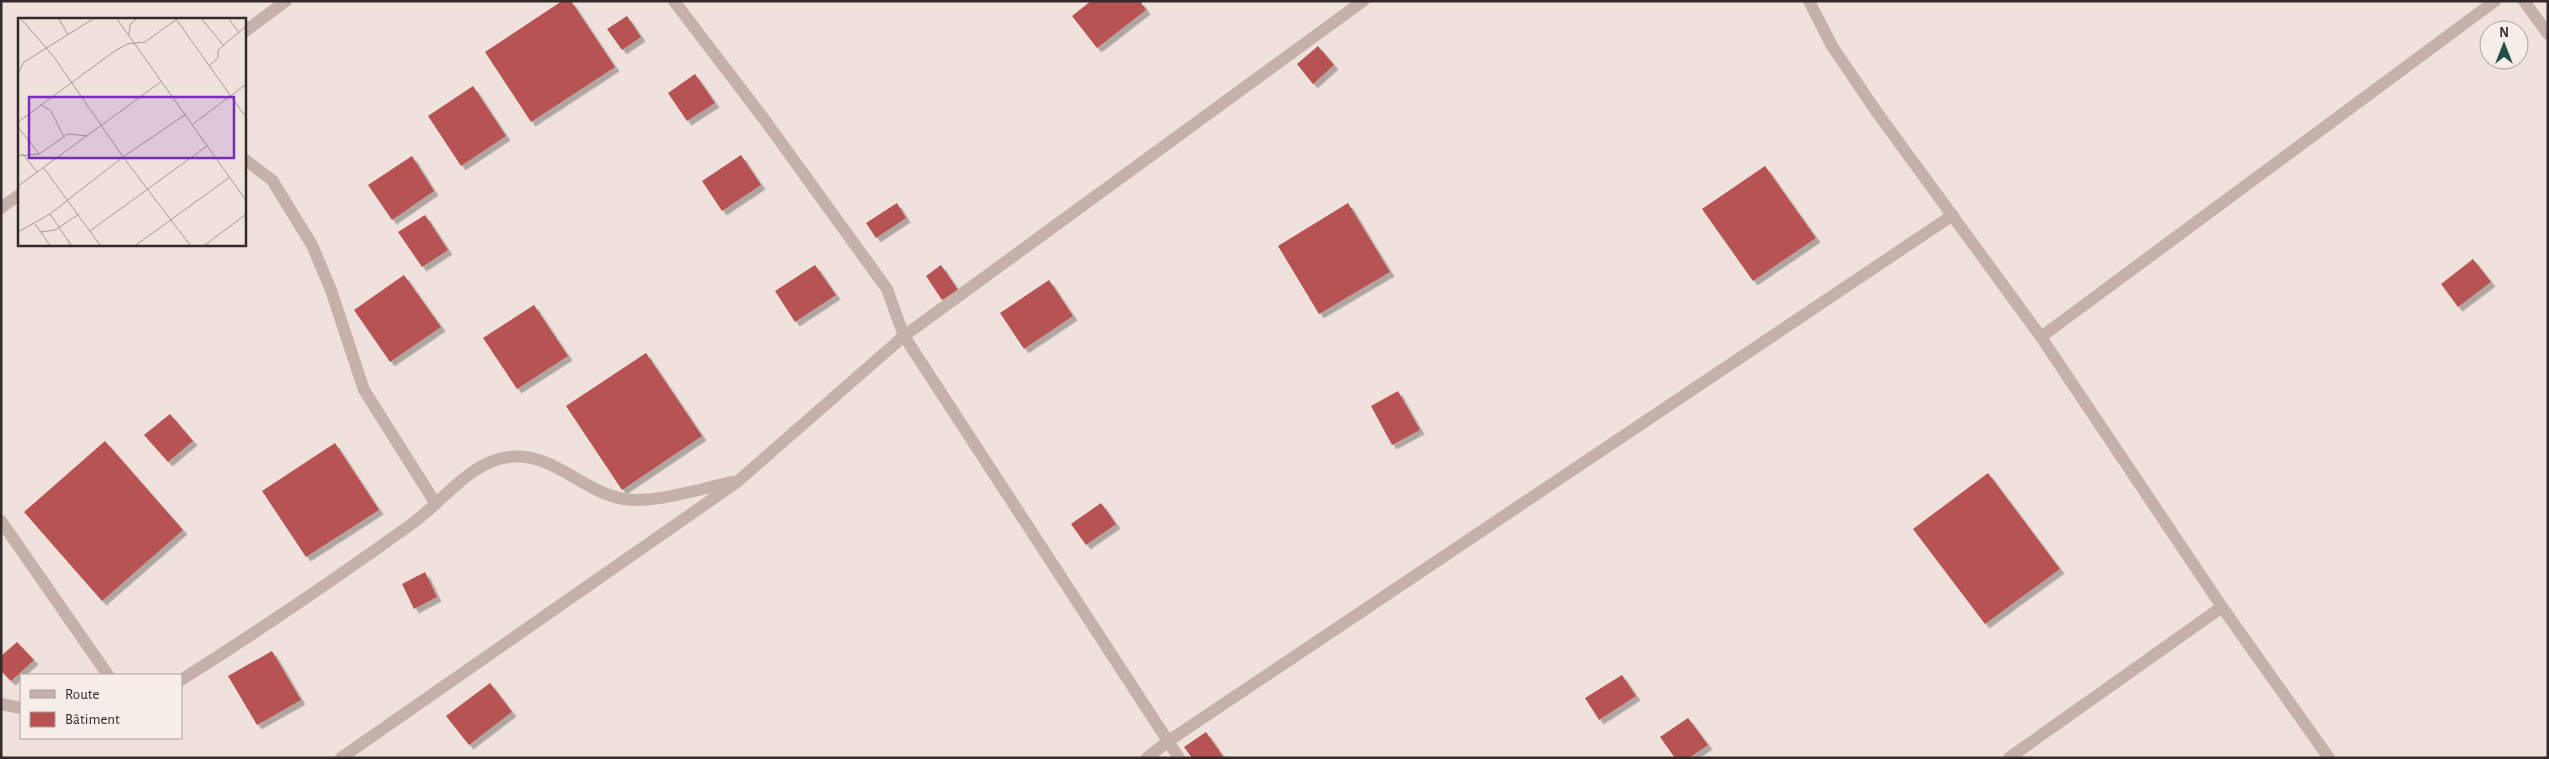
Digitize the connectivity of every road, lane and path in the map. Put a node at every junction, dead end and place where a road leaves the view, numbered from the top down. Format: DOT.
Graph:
graph roads {
  1 [pos="286,1"];
  2 [pos="674,1"];
  3 [pos="1364,1"];
  4 [pos="1810,1"];
  5 [pos="2495,1"];
  6 [pos="2524,1"];
  7 [pos="245,31"];
  8 [pos="2548,34"];
  9 [pos="245,160"];
  10 [pos="18,196"];
  11 [pos="1,208"];
  12 [pos="1952,215"];
  13 [pos="904,336"];
  14 [pos="2041,337"];
  15 [pos="738,482"];
  16 [pos="436,504"];
  17 [pos="3,530"];
  18 [pos="2222,608"];
  19 [pos="107,674"];
  20 [pos="182,679"];
  21 [pos="1,704"];
  22 [pos="20,708"];
  23 [pos="1167,742"];
  24 [pos="341,758"];
  25 [pos="1147,758"];
  26 [pos="1179,758"];
  27 [pos="2009,758"];
  28 [pos="2330,758"];
  1 -- 7 [label="street"];
  2 -- 13 [label="street"];
  3 -- 13 [label="street"];
  4 -- 12 [label="street"];
  5 -- 14 [label="street"];
  6 -- 8 [label="street"];
  9 -- 16 [label="street"];
  10 -- 11 [label="street"];
  12 -- 14 [label="street"];
  12 -- 23 [label="street"];
  13 -- 15 [label="street"];
  13 -- 23 [label="street"];
  14 -- 18 [label="street"];
  15 -- 16 [label="street"];
  15 -- 24 [label="street"];
  16 -- 20 [label="street"];
  17 -- 19 [label="street"];
  18 -- 27 [label="street"];
  18 -- 28 [label="street"];
  21 -- 22 [label="street"];
  23 -- 25 [label="street"];
  23 -- 26 [label="street"];
}
